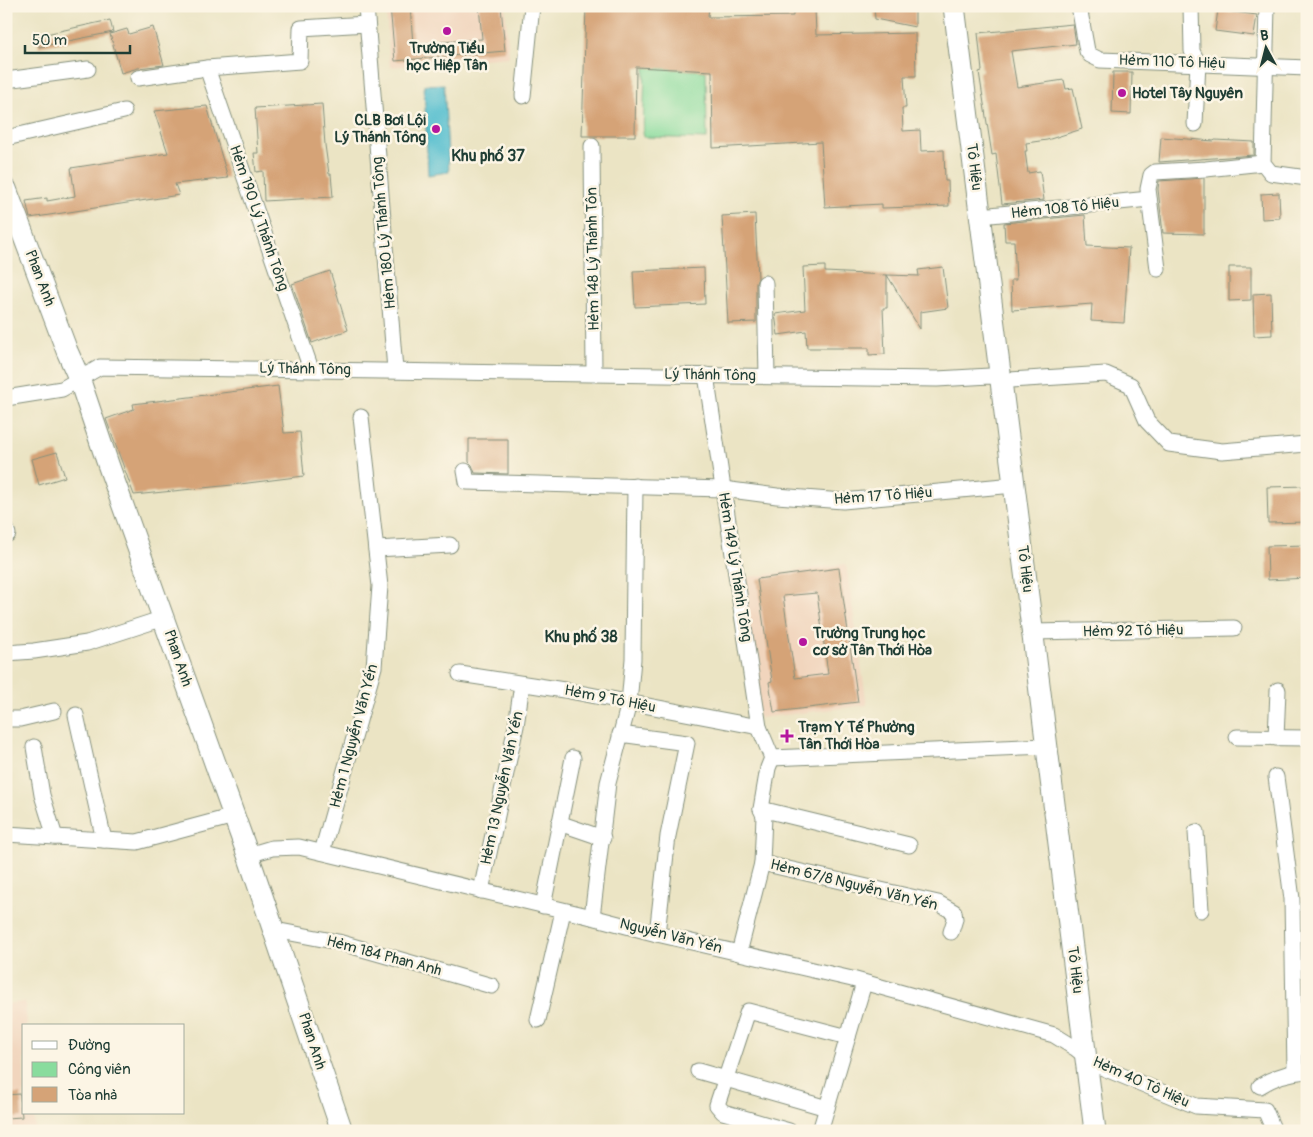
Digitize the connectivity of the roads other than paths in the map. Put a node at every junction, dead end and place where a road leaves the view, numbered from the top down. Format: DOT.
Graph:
graph roads {
  1 [pos="366,6"];
  2 [pos="532,6"];
  3 [pos="954,6"];
  4 [pos="1079,6"];
  5 [pos="1191,6"];
  6 [pos="1267,6"];
  7 [pos="367,24"];
  8 [pos="1198,63"];
  9 [pos="1266,66"];
  10 [pos="207,68"];
  11 [pos="1307,68"];
  12 [pos="88,69"];
  13 [pos="138,78"];
  14 [pos="6,80"];
  15 [pos="523,96"];
  16 [pos="124,110"];
  17 [pos="1195,124"];
  18 [pos="6,138"];
  19 [pos="592,146"];
  20 [pos="1263,163"];
  21 [pos="1307,178"];
  22 [pos="6,189"];
  23 [pos="1148,200"];
  24 [pos="981,216"];
  25 [pos="1158,269"];
  26 [pos="765,283"];
  27 [pos="311,369"];
  28 [pos="395,370"];
  29 [pos="594,373"];
  30 [pos="706,375"];
  31 [pos="767,376"];
  32 [pos="79,378"];
  33 [pos="1001,378"];
  34 [pos="6,398"];
  35 [pos="362,417"];
  36 [pos="1307,444"];
  37 [pos="465,472"];
  38 [pos="1014,485"];
  39 [pos="635,486"];
  40 [pos="723,489"];
  41 [pos="450,545"];
  42 [pos="376,549"];
  43 [pos="164,618"];
  44 [pos="1234,628"];
  45 [pos="1033,632"];
  46 [pos="6,652"];
  47 [pos="460,674"];
  48 [pos="522,684"];
  49 [pos="1278,690"];
  50 [pos="629,703"];
  51 [pos="54,711"];
  52 [pos="76,715"];
  53 [pos="6,719"];
  54 [pos="759,727"];
  55 [pos="620,734"];
  56 [pos="1237,737"];
  57 [pos="1276,738"];
  58 [pos="1307,738"];
  59 [pos="34,746"];
  60 [pos="1047,746"];
  61 [pos="573,758"];
  62 [pos="772,758"];
  63 [pos="1276,777"];
  64 [pos="760,809"];
  65 [pos="234,816"];
  66 [pos="559,824"];
  67 [pos="1196,832"];
  68 [pos="6,834"];
  69 [pos="55,837"];
  70 [pos="603,838"];
  71 [pos="104,840"];
  72 [pos="908,845"];
  73 [pos="322,852"];
  74 [pos="248,855"];
  75 [pos="762,863"];
  76 [pos="481,891"];
  77 [pos="542,906"];
  78 [pos="1200,910"];
  79 [pos="563,911"];
  80 [pos="592,917"];
  81 [pos="275,930"];
  82 [pos="951,932"];
  83 [pos="657,934"];
  84 [pos="739,953"];
  85 [pos="864,983"];
  86 [pos="492,986"];
  87 [pos="538,1020"];
  88 [pos="848,1037"];
  89 [pos="1086,1057"];
  90 [pos="698,1071"];
  91 [pos="1301,1071"];
  92 [pos="726,1080"];
  93 [pos="1260,1086"];
  94 [pos="827,1108"];
  95 [pos="342,1131"];
  96 [pos="789,1131"];
  97 [pos="820,1131"];
  98 [pos="1095,1131"];
  99 [pos="1274,1131"];
  1 -- 7 [label="street, Hẻm 180 Lý Thánh Tông"];
  2 -- 15 [label="street"];
  3 -- 24 [label="street, Tô Hiệu"];
  4 -- 8 [label="street, Hẻm 110 Tô Hiệu"];
  5 -- 8 [label="street"];
  6 -- 9 [label="street"];
  7 -- 10 [label="street"];
  7 -- 28 [label="street, Hẻm 180 Lý Thánh Tông"];
  8 -- 9 [label="street, Hẻm 110 Tô Hiệu"];
  8 -- 17 [label="street"];
  9 -- 11 [label="street, Hẻm 110 Tô Hiệu"];
  9 -- 20 [label="street"];
  10 -- 13 [label="street"];
  10 -- 27 [label="street, Hẻm 190 Lý Thánh Tông"];
  12 -- 14 [label="street"];
  16 -- 18 [label="street"];
  19 -- 29 [label="street, Hẻm 148 Lý Thánh Tôn"];
  20 -- 21 [label="street"];
  20 -- 23 [label="street"];
  22 -- 32 [label="street, Phan Anh"];
  23 -- 24 [label="street, Hẻm 108 Tô Hiệu"];
  23 -- 25 [label="street"];
  24 -- 33 [label="street, Tô Hiệu"];
  26 -- 31 [label="street"];
  27 -- 28 [label="street, Lý Thánh Tông"];
  27 -- 32 [label="street, Lý Thánh Tông"];
  28 -- 29 [label="street, Lý Thánh Tông"];
  29 -- 30 [label="street, Lý Thánh Tông"];
  30 -- 31 [label="street, Lý Thánh Tông"];
  30 -- 40 [label="street, Hẻm 149 Lý Thánh Tông"];
  31 -- 33 [label="street, Lý Thánh Tông"];
  32 -- 34 [label="street, Lý Thánh Tông"];
  32 -- 43 [label="street, Phan Anh"];
  33 -- 36 [label="street, Lý Thánh Tông"];
  33 -- 38 [label="street, Tô Hiệu"];
  35 -- 42 [label="street, Hẻm 1 Nguyễn Văn Yến"];
  37 -- 39 [label="street, Hẻm 17 Tô Hiệu"];
  38 -- 40 [label="street, Hẻm 17 Tô Hiệu"];
  38 -- 45 [label="street, Tô Hiệu"];
  39 -- 40 [label="street, Hẻm 17 Tô Hiệu"];
  39 -- 50 [label="street"];
  40 -- 54 [label="street, Hẻm 149 Lý Thánh Tông"];
  41 -- 42 [label="street"];
  42 -- 73 [label="street, Hẻm 1 Nguyễn Văn Yến"];
  43 -- 46 [label="street"];
  43 -- 65 [label="street, Phan Anh"];
  44 -- 45 [label="street, Hẻm 92 Tô Hiệu"];
  45 -- 60 [label="street, Tô Hiệu"];
  47 -- 48 [label="street, Hẻm 9 Tô Hiệu"];
  48 -- 50 [label="street, Hẻm 9 Tô Hiệu"];
  48 -- 76 [label="street, Hẻm 13 Nguyễn Văn Yến"];
  49 -- 57 [label="street"];
  50 -- 54 [label="street, Hẻm 9 Tô Hiệu"];
  50 -- 55 [label="street"];
  51 -- 53 [label="street"];
  52 -- 71 [label="street"];
  54 -- 62 [label="street, Hẻm 149 Lý Thánh Tông"];
  55 -- 70 [label="street"];
  55 -- 83 [label="street"];
  56 -- 57 [label="street"];
  57 -- 58 [label="street"];
  59 -- 69 [label="street"];
  60 -- 62 [label="street"];
  60 -- 89 [label="street, Tô Hiệu"];
  61 -- 66 [label="street"];
  62 -- 64 [label="street"];
  63 -- 91 [label="street"];
  64 -- 72 [label="street"];
  64 -- 75 [label="street"];
  65 -- 71 [label="street"];
  65 -- 74 [label="street, Phan Anh"];
  66 -- 70 [label="street"];
  66 -- 77 [label="street"];
  67 -- 78 [label="street"];
  68 -- 69 [label="street"];
  69 -- 71 [label="street"];
  70 -- 80 [label="street"];
  73 -- 74 [label="street, Nguyễn Văn Yến"];
  73 -- 76 [label="street, Nguyễn Văn Yến"];
  74 -- 81 [label="street, Phan Anh"];
  75 -- 82 [label="street, Hẻm 67/8 Nguyễn Văn Yến"];
  75 -- 84 [label="street"];
  76 -- 77 [label="street, Nguyễn Văn Yến"];
  77 -- 79 [label="street, Nguyễn Văn Yến"];
  79 -- 80 [label="street, Nguyễn Văn Yến"];
  79 -- 87 [label="street"];
  80 -- 83 [label="street, Nguyễn Văn Yến"];
  81 -- 86 [label="street, Hẻm 184 Phan Anh"];
  81 -- 95 [label="street, Phan Anh"];
  83 -- 84 [label="street, Nguyễn Văn Yến"];
  84 -- 85 [label="street, Nguyễn Văn Yến"];
  85 -- 88 [label="street"];
  85 -- 89 [label="street, Nguyễn Văn Yến"];
  88 -- 92 [label="street"];
  88 -- 94 [label="street"];
  89 -- 98 [label="street, Tô Hiệu"];
  89 -- 99 [label="street, Hẻm 40 Tô Hiệu"];
  90 -- 92 [label="street"];
  91 -- 93 [label="street"];
  92 -- 94 [label="street"];
  92 -- 96 [label="street"];
  94 -- 97 [label="street"];
}
